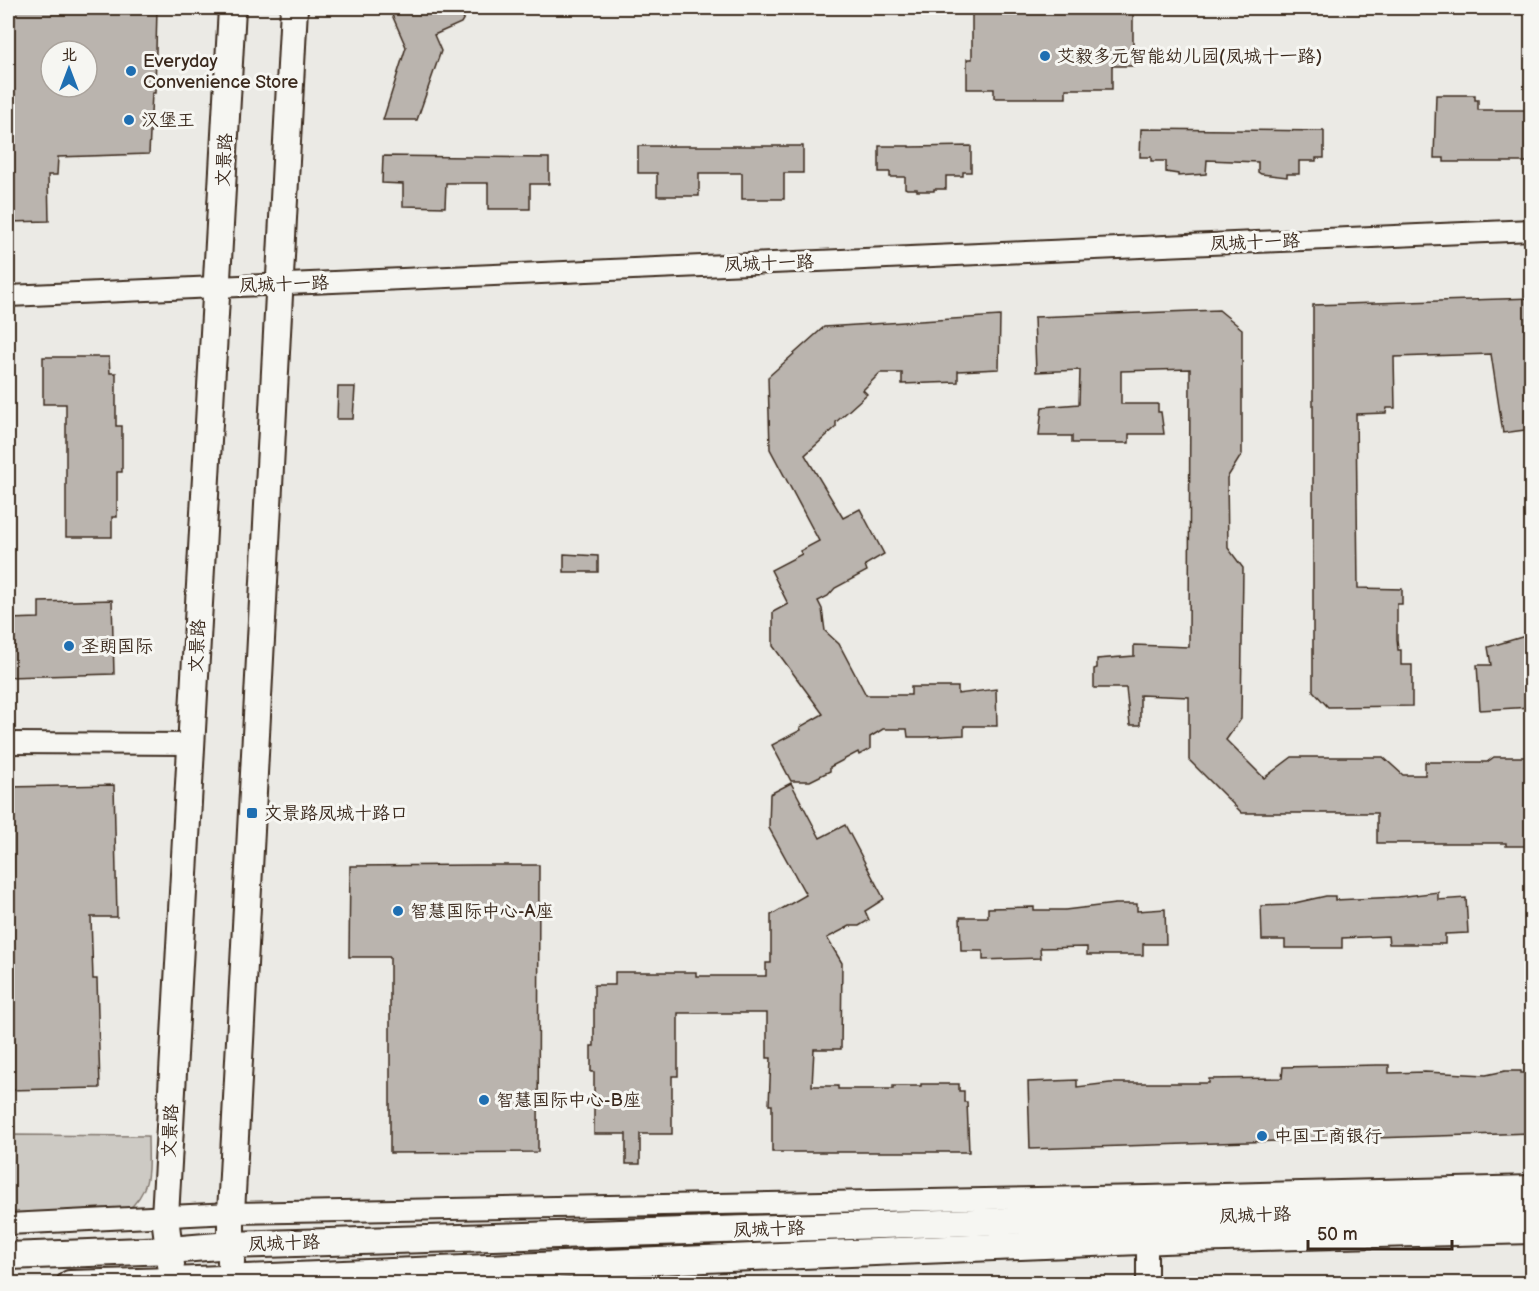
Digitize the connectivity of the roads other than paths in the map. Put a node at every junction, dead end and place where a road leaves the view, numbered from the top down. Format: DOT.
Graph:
graph roads {
  1 [pos="232,8"];
  2 [pos="294,8"];
  3 [pos="1532,230"];
  4 [pos="279,284"];
  5 [pos="217,287"];
  6 [pos="8,296"];
  7 [pos="8,743"];
  8 [pos="191,744"];
  9 [pos="1532,1186"];
  10 [pos="1532,1205"];
  11 [pos="231,1213"];
  12 [pos="165,1217"];
  13 [pos="1147,1219"];
  14 [pos="8,1224"];
  15 [pos="1532,1230"];
  16 [pos="230,1245"];
  17 [pos="170,1250"];
  18 [pos="8,1256"];
  19 [pos="232,1280"];
  20 [pos="172,1282"];
  21 [pos="70,1284"];
  22 [pos="1147,1284"];
  1 -- 5 [label="main road, 文景路"];
  2 -- 4 [label="main road"];
  3 -- 4 [label="street, 凤城十一路"];
  4 -- 5 [label="street, 凤城十一路"];
  4 -- 11 [label="main road"];
  5 -- 6 [label="street, 凤城十一路"];
  5 -- 8 [label="main road, 文景路"];
  7 -- 8 [label="street"];
  8 -- 12 [label="main road, 文景路"];
  9 -- 13 [label="street"];
  10 -- 13 [label="main road, 凤城十路"];
  11 -- 12 [label="street"];
  11 -- 13 [label="street"];
  11 -- 16 [label="main road"];
  12 -- 14 [label="street"];
  12 -- 17 [label="main road, 文景路"];
  13 -- 15 [label="main road, 凤城十路"];
  13 -- 16 [label="main road, 凤城十路"];
  13 -- 19 [label="main road, 凤城十路"];
  13 -- 22 [label="street"];
  16 -- 17 [label="main road, 凤城十路"];
  16 -- 19 [label="main road"];
  17 -- 18 [label="main road, 凤城十路"];
  17 -- 20 [label="main road, 文景路"];
  19 -- 20 [label="main road, 凤城十路"];
  20 -- 21 [label="main road, 凤城十路"];
}
